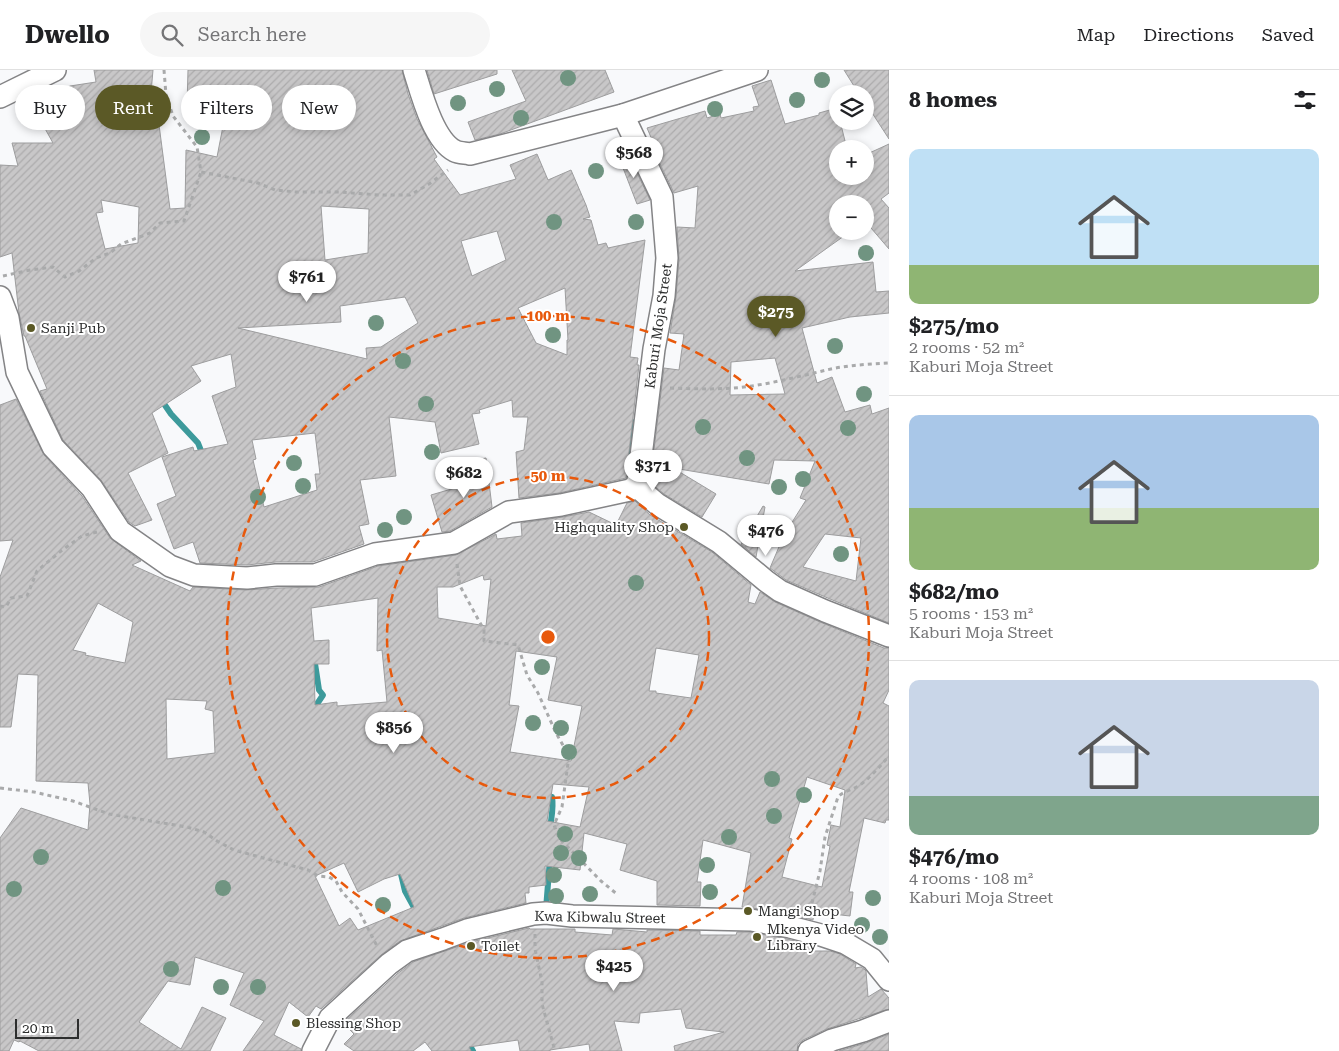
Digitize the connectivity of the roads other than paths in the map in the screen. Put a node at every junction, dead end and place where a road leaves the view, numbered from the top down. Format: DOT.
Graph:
graph roads {
  1 [pos="55,70"];
  2 [pos="414,70"];
  3 [pos="757,70"];
  4 [pos="0,97"];
  5 [pos="622,115"];
  6 [pos="0,297"];
  7 [pos="636,486"];
  8 [pos="889,636"];
  9 [pos="889,980"];
  10 [pos="889,1021"];
  11 [pos="313,1051"];
  12 [pos="809,1051"];
  1 -- 4 [label="street"];
  2 -- 5 [label="street"];
  3 -- 5 [label="street"];
  5 -- 7 [label="street, Kaburi Moja Street"];
  6 -- 7 [label="street"];
  7 -- 8 [label="street"];
  9 -- 11 [label="street, Kwa Kibwalu Street"];
  10 -- 12 [label="street"];
}
